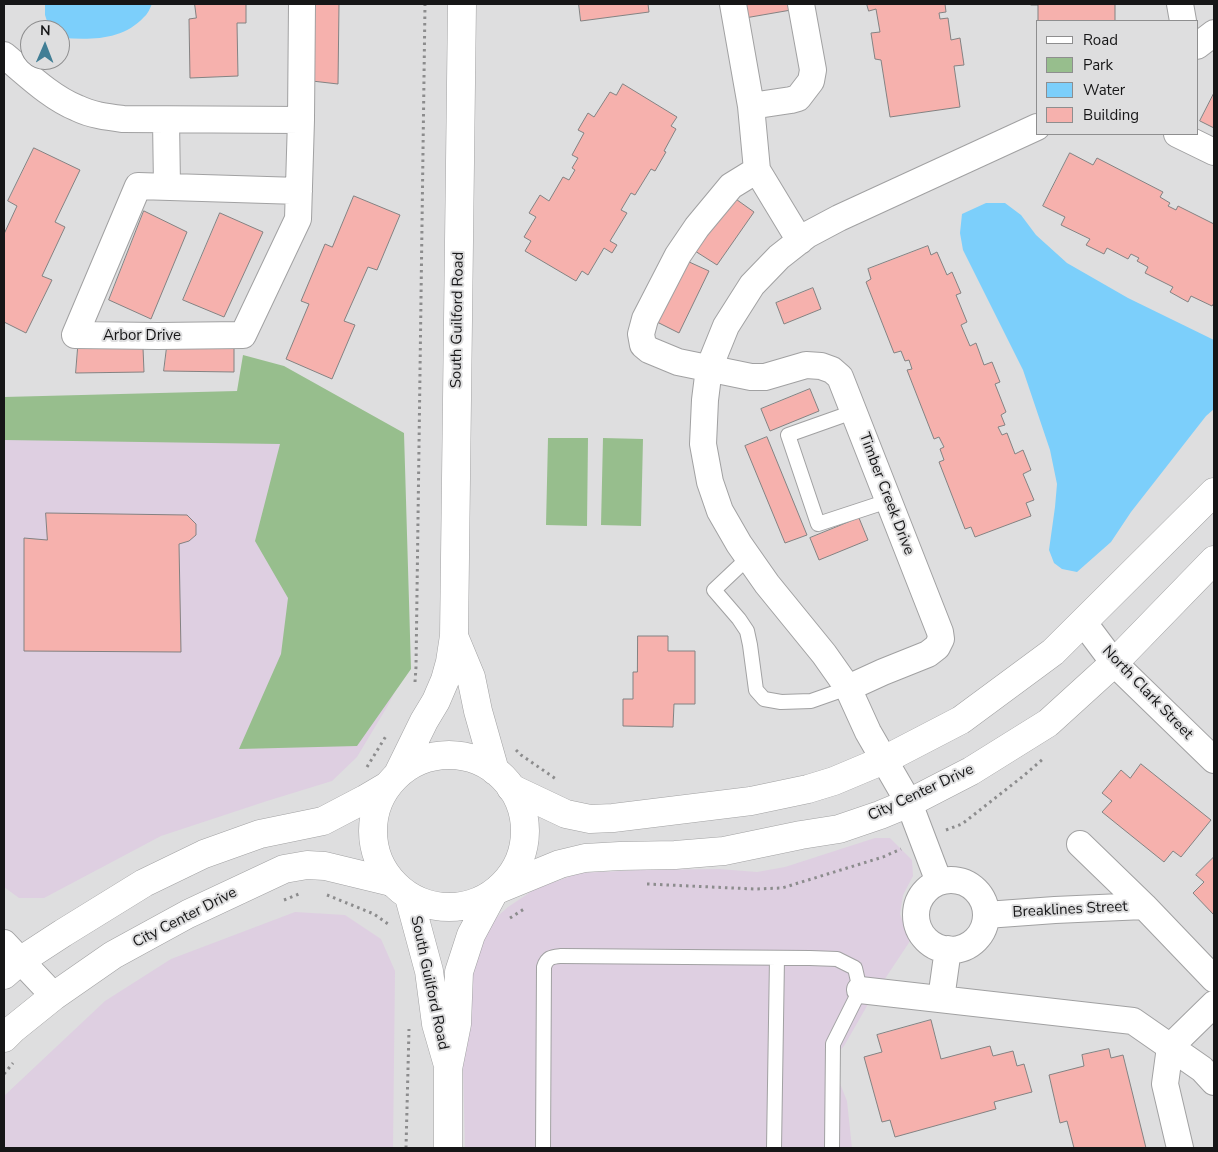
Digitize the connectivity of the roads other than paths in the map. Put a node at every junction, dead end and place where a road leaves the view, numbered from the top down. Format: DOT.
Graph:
graph roads {
  1 [pos="302,4"];
  2 [pos="462,4"];
  3 [pos="733,4"];
  4 [pos="801,4"];
  5 [pos="1180,4"];
  6 [pos="1183,20"];
  7 [pos="1214,33"];
  8 [pos="1198,45"];
  9 [pos="4,55"];
  10 [pos="751,106"];
  11 [pos="166,120"];
  12 [pos="301,120"];
  13 [pos="1036,127"];
  14 [pos="1180,135"];
  15 [pos="1214,152"];
  16 [pos="758,170"];
  17 [pos="167,186"];
  18 [pos="298,191"];
  19 [pos="800,241"];
  20 [pos="709,368"];
  21 [pos="853,412"];
  22 [pos="1214,492"];
  23 [pos="888,501"];
  24 [pos="749,558"];
  25 [pos="1214,560"];
  26 [pos="1084,623"];
  27 [pos="454,636"];
  28 [pos="1114,663"];
  29 [pos="848,688"];
  30 [pos="884,760"];
  31 [pos="1214,760"];
  32 [pos="503,779"];
  33 [pos="393,780"];
  34 [pos="908,803"];
  35 [pos="1080,844"];
  36 [pos="939,882"];
  37 [pos="400,889"];
  38 [pos="496,891"];
  39 [pos="1144,906"];
  40 [pos="986,915"];
  41 [pos="948,949"];
  42 [pos="777,958"];
  43 [pos="9,960"];
  44 [pos="1214,978"];
  45 [pos="860,990"];
  46 [pos="54,996"];
  47 [pos="941,999"];
  48 [pos="1214,1004"];
  49 [pos="1170,1047"];
  50 [pos="10,1049"];
  51 [pos="448,1069"];
  52 [pos="1214,1082"];
  53 [pos="448,1148"];
  54 [pos="543,1148"];
  55 [pos="774,1148"];
  56 [pos="832,1148"];
  57 [pos="1180,1148"];
  1 -- 12 [label="street, Arbor Drive"];
  2 -- 27 [label="street, South Guilford Road"];
  3 -- 10 [label="street"];
  4 -- 10 [label="street"];
  5 -- 6 [label="street"];
  7 -- 8 [label="street"];
  9 -- 11 [label="street"];
  10 -- 16 [label="street"];
  11 -- 12 [label="street"];
  11 -- 17 [label="street"];
  12 -- 18 [label="street, Arbor Drive"];
  13 -- 19 [label="street"];
  14 -- 15 [label="street"];
  16 -- 19 [label="street"];
  16 -- 20 [label="street, Timber Creek Drive"];
  17 -- 18 [label="street, Arbor Drive"];
  17 -- 18 [label="street, Arbor Drive"];
  19 -- 20 [label="street"];
  20 -- 21 [label="street, Timber Creek Drive"];
  20 -- 24 [label="street"];
  21 -- 23 [label="street, Timber Creek Drive"];
  21 -- 23 [label="lane"];
  22 -- 26 [label="street"];
  23 -- 29 [label="street, Timber Creek Drive"];
  24 -- 29 [label="street"];
  24 -- 29 [label="lane"];
  25 -- 28 [label="street, City Center Drive"];
  26 -- 28 [label="street, North Clark Street"];
  26 -- 30 [label="street"];
  27 -- 32 [label="street, South Guilford Road"];
  27 -- 33 [label="street, South Guilford Road"];
  28 -- 31 [label="street, North Clark Street"];
  28 -- 34 [label="street, City Center Drive"];
  29 -- 30 [label="street"];
  30 -- 32 [label="street"];
  30 -- 34 [label="street"];
  32 -- 33 [label="street"];
  32 -- 38 [label="street"];
  33 -- 37 [label="street"];
  33 -- 43 [label="street"];
  34 -- 36 [label="street"];
  34 -- 38 [label="street, City Center Drive"];
  35 -- 39 [label="street"];
  36 -- 40 [label="street"];
  36 -- 41 [label="street"];
  37 -- 38 [label="street"];
  37 -- 46 [label="street, City Center Drive"];
  37 -- 51 [label="street, South Guilford Road"];
  38 -- 51 [label="street, South Guilford Road"];
  39 -- 40 [label="street, Breaklines Street"];
  39 -- 44 [label="street, Breaklines Street"];
  40 -- 41 [label="street"];
  41 -- 47 [label="street"];
  42 -- 45 [label="lane"];
  42 -- 54 [label="lane"];
  42 -- 55 [label="lane"];
  43 -- 46 [label="street"];
  45 -- 47 [label="street"];
  45 -- 56 [label="lane"];
  46 -- 50 [label="street, City Center Drive"];
  47 -- 49 [label="street"];
  48 -- 49 [label="street"];
  49 -- 52 [label="street"];
  49 -- 57 [label="street"];
  51 -- 53 [label="street, South Guilford Road"];
}
